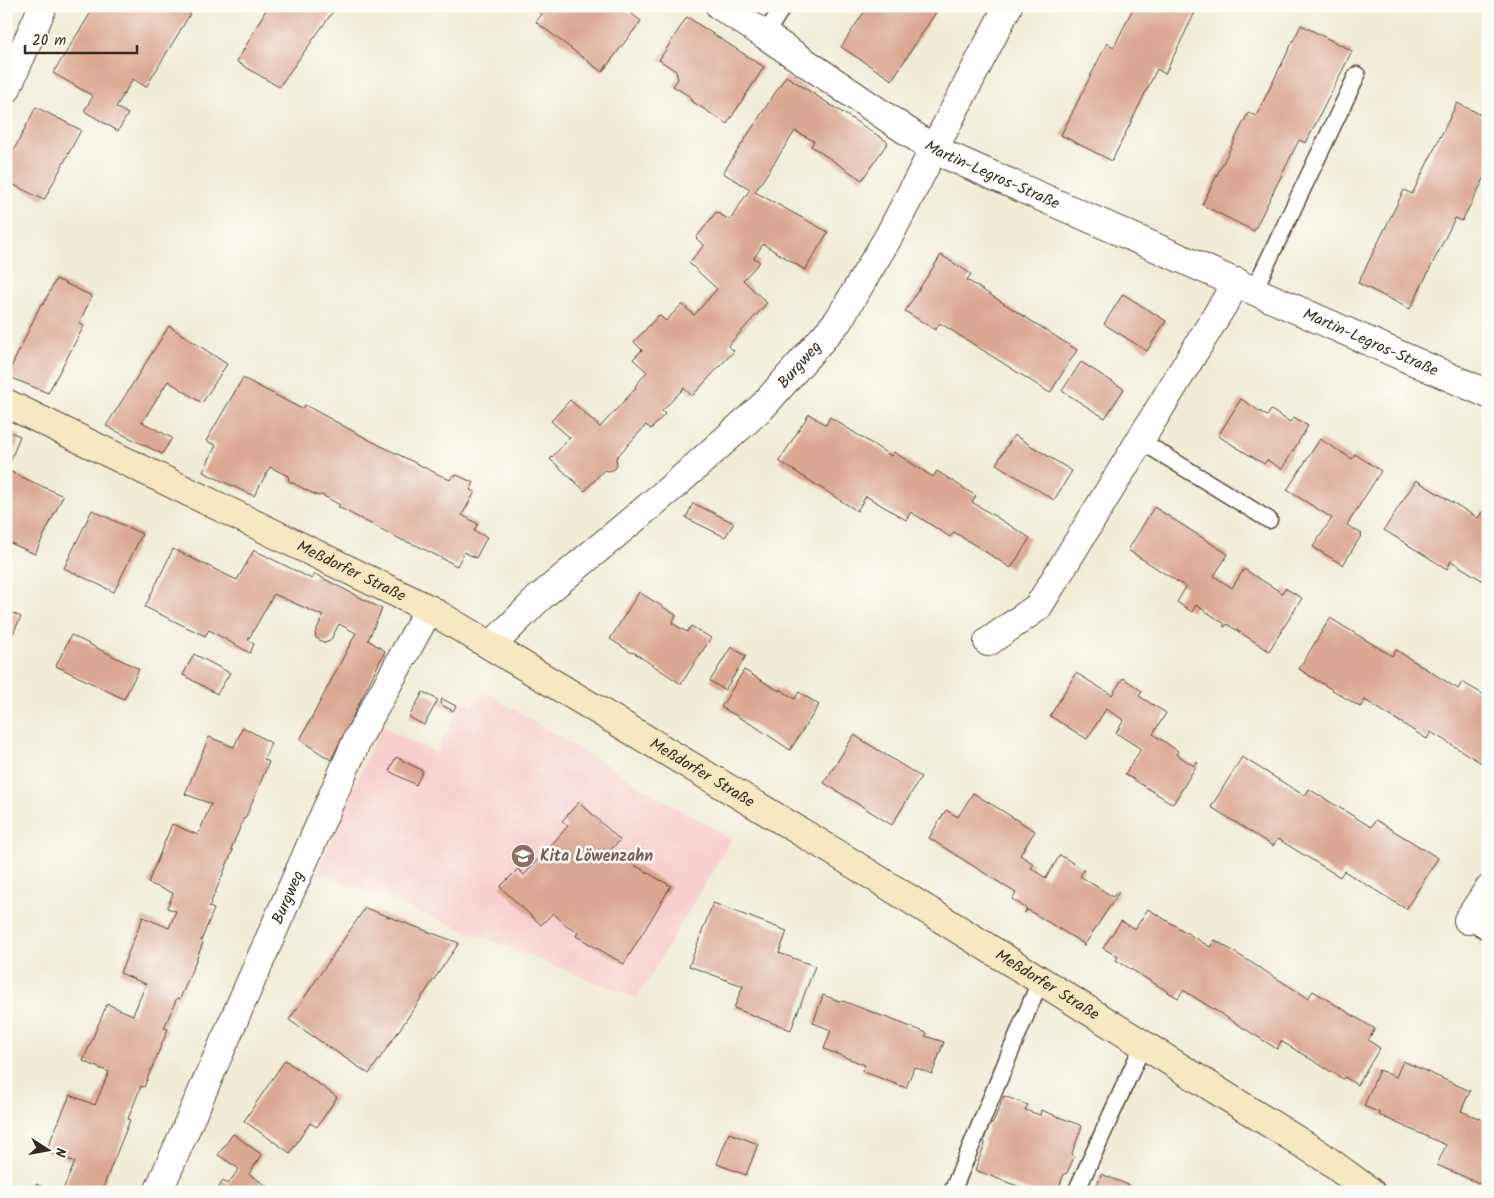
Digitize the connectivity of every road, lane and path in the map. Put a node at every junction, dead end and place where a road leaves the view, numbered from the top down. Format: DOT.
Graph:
graph roads {
  1 [pos="44,6"];
  2 [pos="720,6"];
  3 [pos="783,6"];
  4 [pos="1008,6"];
  5 [pos="765,34"];
  6 [pos="1357,75"];
  7 [pos="6,90"];
  8 [pos="935,150"];
  9 [pos="1245,286"];
  10 [pos="1488,394"];
  11 [pos="6,403"];
  12 [pos="1140,441"];
  13 [pos="1269,520"];
  14 [pos="429,609"];
  15 [pos="988,642"];
  16 [pos="491,646"];
  17 [pos="1488,890"];
  18 [pos="1478,926"];
  19 [pos="1040,981"];
  20 [pos="1143,1045"];
  21 [pos="158,1192"];
  22 [pos="952,1192"];
  23 [pos="1076,1192"];
  24 [pos="1370,1192"];
  1 -- 7 [label="street"];
  2 -- 5 [label="street, Martin-Legros-Straße"];
  3 -- 5 [label="lane"];
  4 -- 8 [label="street, Burgweg"];
  5 -- 8 [label="street, Martin-Legros-Straße"];
  6 -- 9 [label="lane"];
  8 -- 9 [label="street, Martin-Legros-Straße"];
  8 -- 16 [label="street, Burgweg"];
  9 -- 10 [label="street, Martin-Legros-Straße"];
  9 -- 12 [label="street"];
  11 -- 14 [label="street, Meßdorfer Straße"];
  12 -- 13 [label="lane"];
  12 -- 15 [label="street"];
  14 -- 16 [label="street, Meßdorfer Straße"];
  14 -- 21 [label="street, Burgweg"];
  16 -- 19 [label="street, Meßdorfer Straße"];
  17 -- 18 [label="street"];
  19 -- 20 [label="street, Meßdorfer Straße"];
  19 -- 22 [label="lane"];
  20 -- 23 [label="lane"];
  20 -- 24 [label="street, Meßdorfer Straße"];
}
